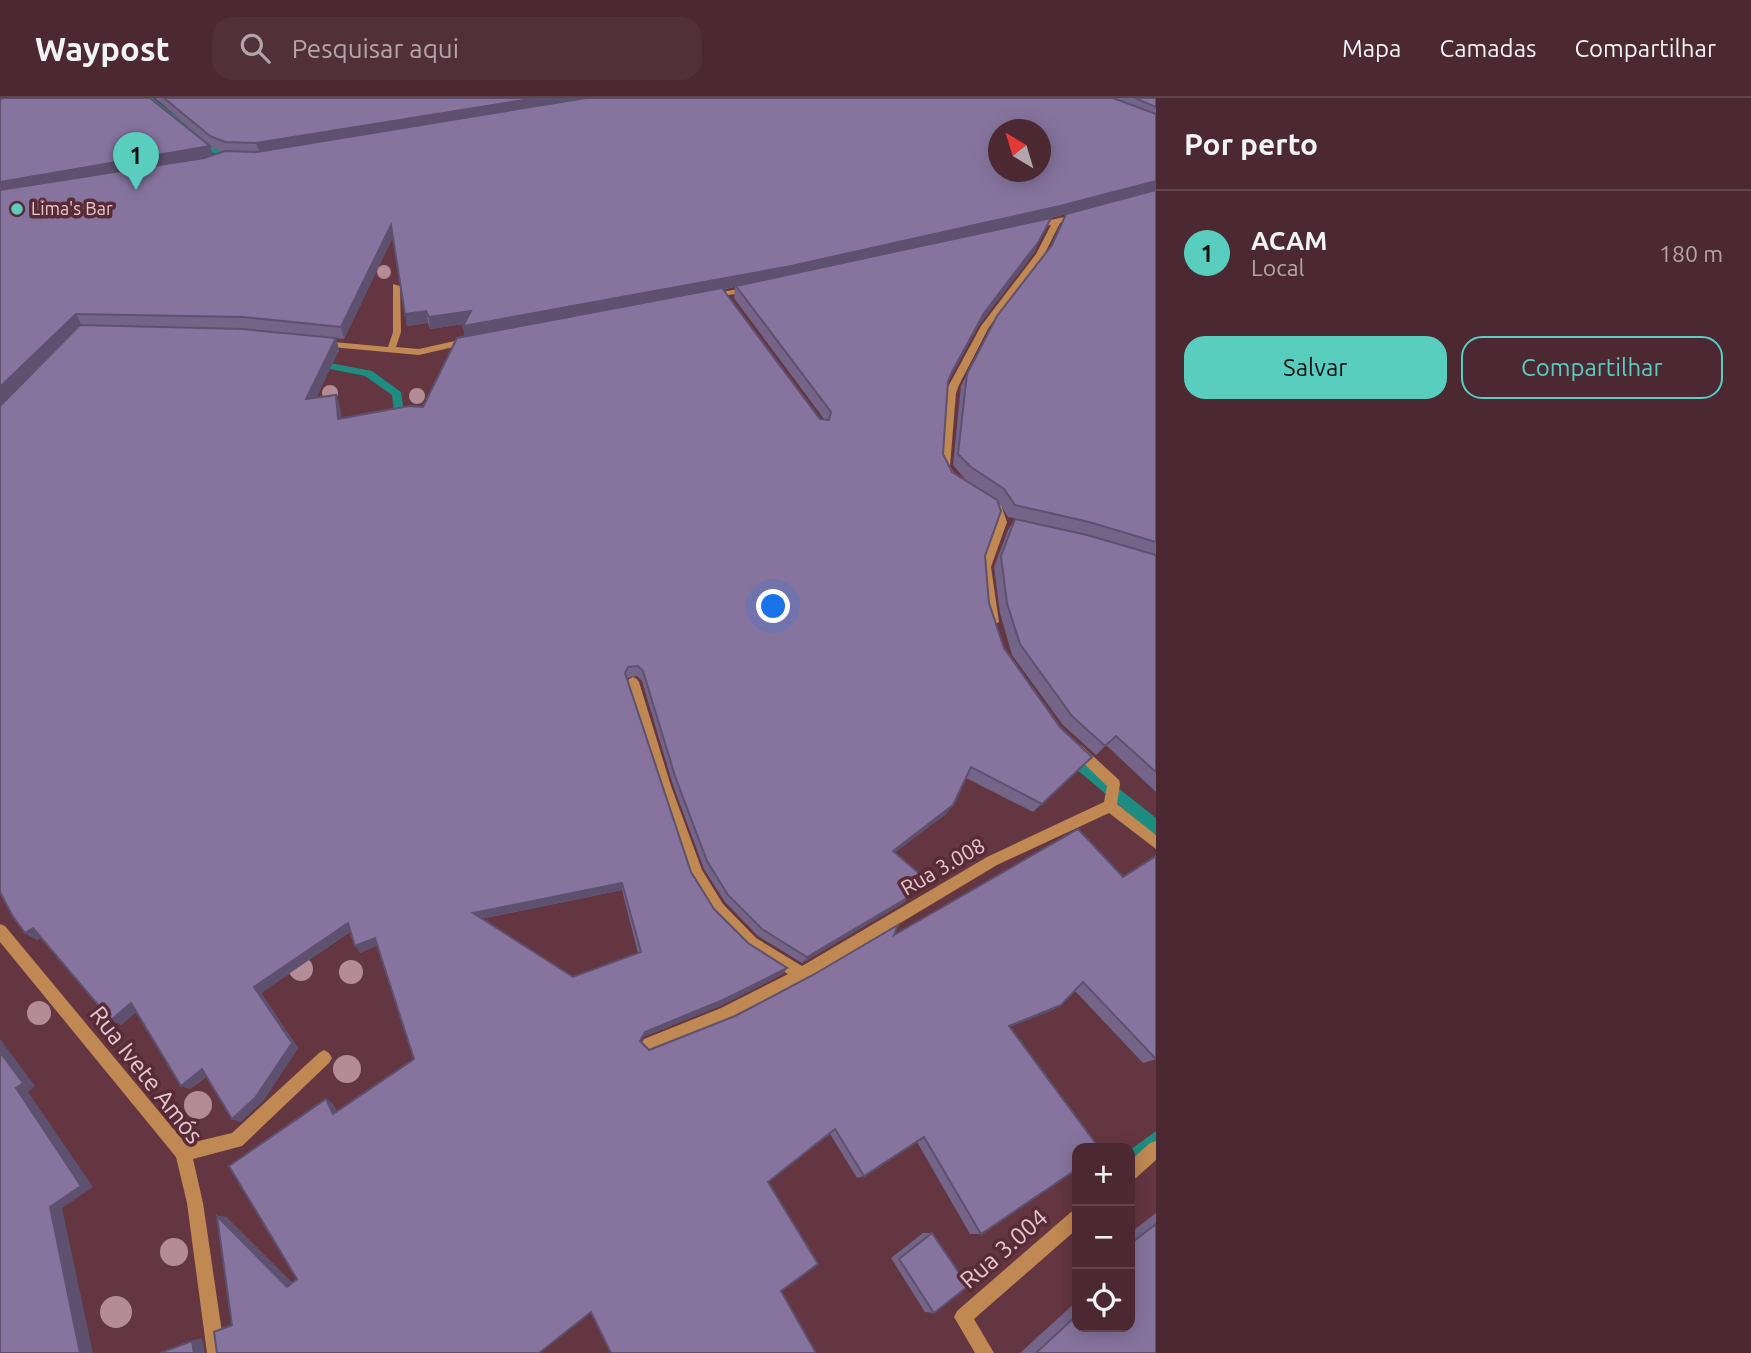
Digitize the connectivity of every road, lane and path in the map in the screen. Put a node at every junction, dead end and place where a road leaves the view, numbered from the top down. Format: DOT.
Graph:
graph roads {
  1 [pos="1094,212"];
  2 [pos="1056,222"];
  3 [pos="1020,229"];
  4 [pos="396,286"];
  5 [pos="755,288"];
  6 [pos="696,299"];
  7 [pos="478,339"];
  8 [pos="317,343"];
  9 [pos="391,350"];
  10 [pos="952,479"];
  11 [pos="986,501"];
  12 [pos="998,636"];
  13 [pos="633,682"];
  14 [pos="1067,740"];
  15 [pos="1110,806"];
  16 [pos="1156,843"];
  17 [pos="0,931"];
  18 [pos="802,974"];
  19 [pos="649,1044"];
  20 [pos="324,1058"];
  21 [pos="1156,1149"];
  22 [pos="183,1153"];
  23 [pos="1135,1168"];
  24 [pos="1072,1222"];
  25 [pos="216,1353"];
  26 [pos="985,1353"];
  1 -- 2 [label="street"];
  2 -- 3 [label="street"];
  2 -- 10 [label="street"];
  4 -- 9 [label="street"];
  5 -- 6 [label="street"];
  7 -- 9 [label="street"];
  8 -- 9 [label="street"];
  11 -- 12 [label="street"];
  13 -- 18 [label="street"];
  14 -- 15 [label="street"];
  15 -- 16 [label="street"];
  15 -- 18 [label="street, Rua 3.008"];
  17 -- 22 [label="street, Rua Ivete Amós"];
  18 -- 19 [label="street, Rua 3.008"];
  20 -- 22 [label="street"];
  21 -- 23 [label="street"];
  22 -- 25 [label="street, Rua Ivete Amós"];
  24 -- 26 [label="street, Rua 3.004"];
}
